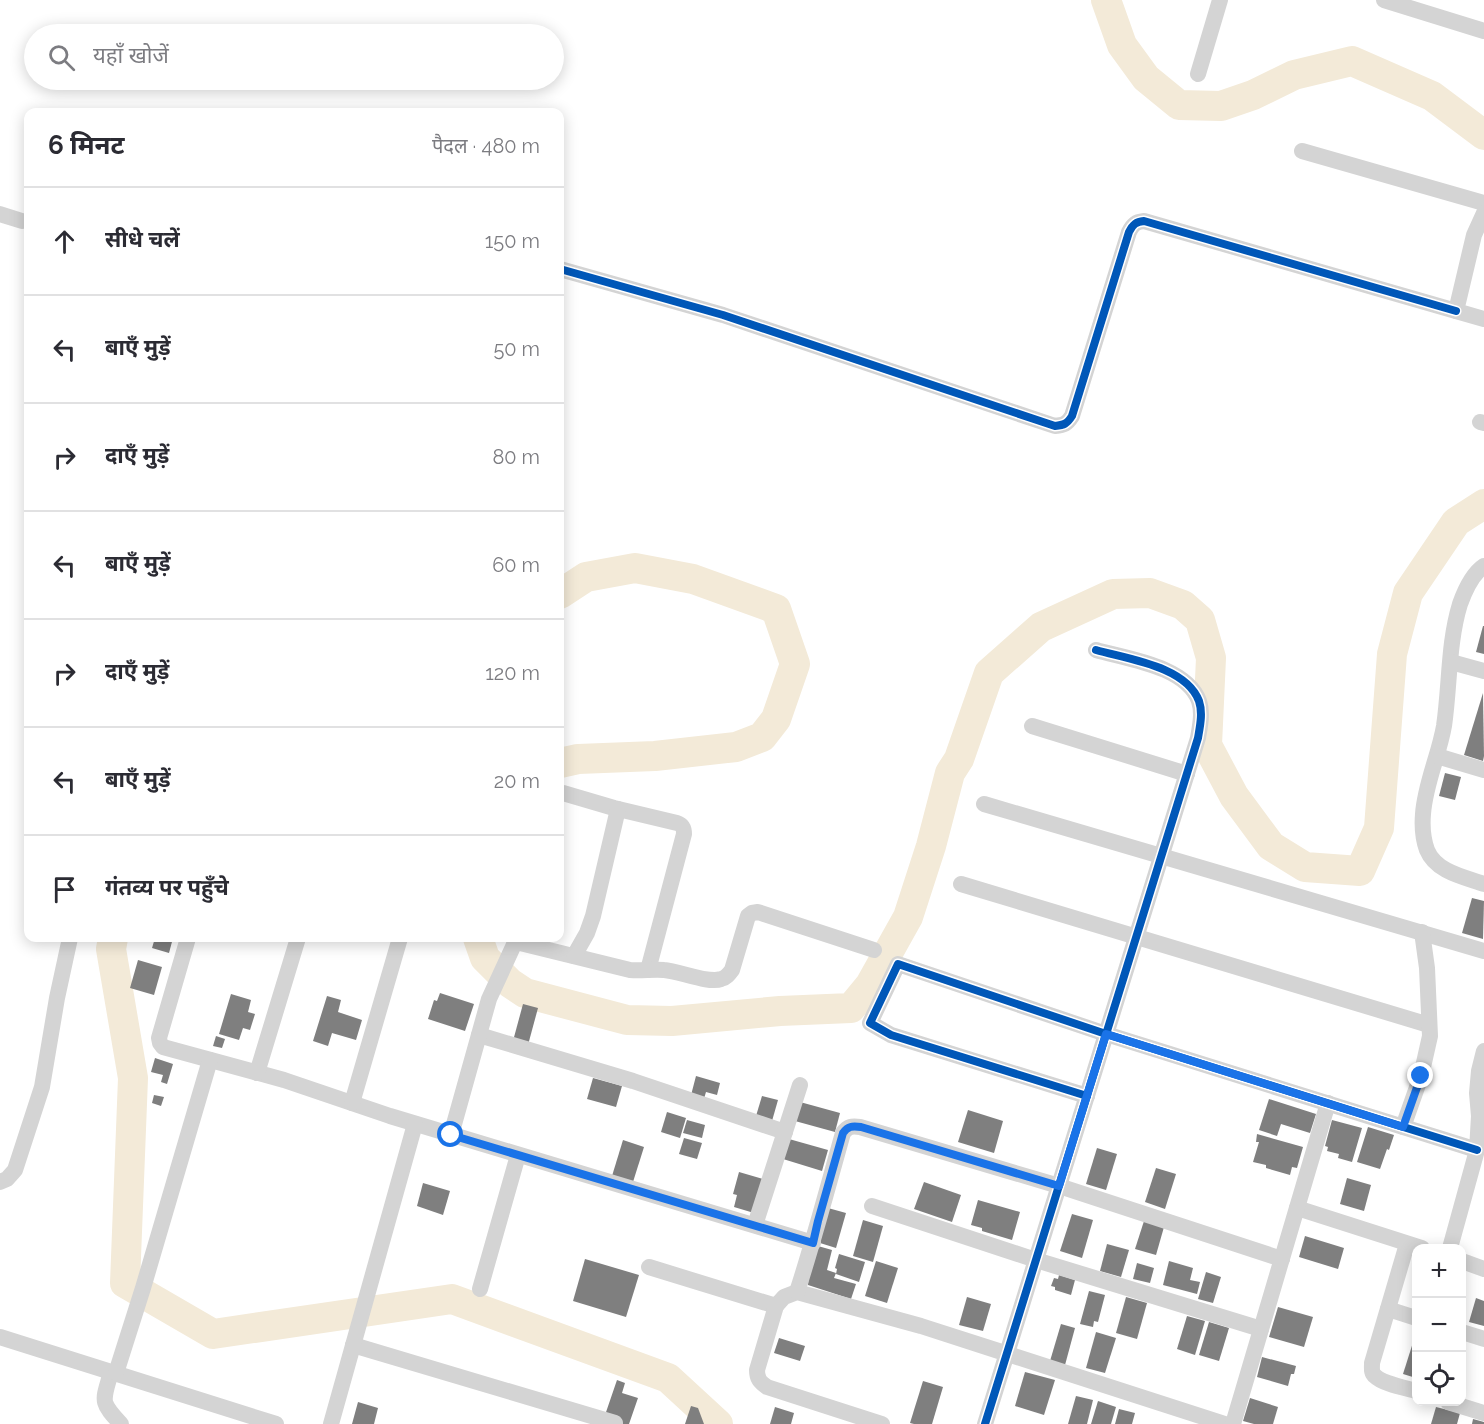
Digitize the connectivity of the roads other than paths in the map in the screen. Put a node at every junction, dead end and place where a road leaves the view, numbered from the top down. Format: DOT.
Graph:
graph roads {
  1 [pos="1220,0"];
  2 [pos="1384,0"];
  3 [pos="1484,31"];
  4 [pos="1198,74"];
  5 [pos="1302,151"];
  6 [pos="1484,202"];
  7 [pos="1484,213"];
  8 [pos="0,214"];
  9 [pos="22,221"];
  10 [pos="564,270"];
  11 [pos="1456,310"];
  12 [pos="1484,320"];
  13 [pos="1482,568"];
  14 [pos="1096,650"];
  15 [pos="1450,662"];
  16 [pos="1484,671"];
  17 [pos="1032,726"];
  18 [pos="1437,756"];
  19 [pos="1484,770"];
  20 [pos="1187,774"];
  21 [pos="564,793"];
  22 [pos="984,804"];
  23 [pos="618,809"];
  24 [pos="1161,855"];
  25 [pos="961,884"];
  26 [pos="1484,884"];
  27 [pos="1422,932"];
  28 [pos="1136,937"];
  29 [pos="69,942"];
  30 [pos="187,942"];
  31 [pos="297,942"];
  32 [pos="399,942"];
  33 [pos="515,942"];
  34 [pos="523,942"];
  35 [pos="874,950"];
  36 [pos="1484,951"];
  37 [pos="574,956"];
  38 [pos="648,970"];
  39 [pos="1430,1025"];
  40 [pos="1106,1034"];
  41 [pos="479,1035"];
  42 [pos="1484,1051"];
  43 [pos="210,1060"];
  44 [pos="257,1072"];
  45 [pos="1481,1081"];
  46 [pos="800,1085"];
  47 [pos="1087,1096"];
  48 [pos="352,1103"];
  49 [pos="1328,1103"];
  50 [pos="416,1124"];
  51 [pos="1403,1127"];
  52 [pos="785,1132"];
  53 [pos="451,1135"];
  54 [pos="1477,1150"];
  55 [pos="518,1155"];
  56 [pos="0,1182"];
  57 [pos="1059,1186"];
  58 [pos="1468,1187"];
  59 [pos="1484,1192"];
  60 [pos="872,1206"];
  61 [pos="1297,1208"];
  62 [pos="755,1225"];
  63 [pos="813,1243"];
  64 [pos="1451,1244"];
  65 [pos="1412,1245"];
  66 [pos="1412,1253"];
  67 [pos="1282,1259"];
  68 [pos="1036,1260"];
  69 [pos="1466,1263"];
  70 [pos="650,1267"];
  71 [pos="1484,1269"];
  72 [pos="480,1289"];
  73 [pos="797,1292"];
  74 [pos="776,1306"];
  75 [pos="1388,1309"];
  76 [pos="1412,1317"];
  77 [pos="1261,1329"];
  78 [pos="1466,1334"];
  79 [pos="0,1336"];
  80 [pos="1484,1339"];
  81 [pos="354,1343"];
  82 [pos="1007,1353"];
  83 [pos="114,1373"];
  84 [pos="1412,1391"];
  85 [pos="1463,1406"];
  86 [pos="1484,1413"];
  87 [pos="863,1421"];
  88 [pos="615,1423"];
  89 [pos="121,1424"];
  90 [pos="276,1424"];
  91 [pos="331,1424"];
  92 [pos="882,1424"];
  93 [pos="985,1424"];
  94 [pos="1225,1424"];
  95 [pos="1233,1424"];
  1 -- 4 [label="street"];
  2 -- 3 [label="street"];
  5 -- 6 [label="street"];
  7 -- 11 [label="street"];
  8 -- 9 [label="street"];
  10 -- 11 [label="street"];
  11 -- 12 [label="street"];
  13 -- 15 [label="street"];
  14 -- 20 [label="street"];
  15 -- 16 [label="street"];
  15 -- 18 [label="street"];
  17 -- 20 [label="street"];
  18 -- 19 [label="street"];
  18 -- 26 [label="street"];
  20 -- 24 [label="street"];
  21 -- 23 [label="street"];
  22 -- 24 [label="street"];
  23 -- 37 [label="street"];
  23 -- 38 [label="street"];
  24 -- 27 [label="street"];
  24 -- 28 [label="street"];
  25 -- 28 [label="street"];
  27 -- 36 [label="street"];
  27 -- 39 [label="street"];
  28 -- 39 [label="street"];
  28 -- 40 [label="street"];
  29 -- 56 [label="street"];
  30 -- 43 [label="street"];
  31 -- 44 [label="street"];
  32 -- 48 [label="street"];
  33 -- 41 [label="street"];
  34 -- 37 [label="street"];
  35 -- 38 [label="street"];
  37 -- 38 [label="street"];
  39 -- 51 [label="street"];
  40 -- 47 [label="street"];
  40 -- 47 [label="street"];
  40 -- 49 [label="street"];
  41 -- 52 [label="street"];
  41 -- 53 [label="street"];
  42 -- 45 [label="street"];
  43 -- 44 [label="street"];
  43 -- 83 [label="street"];
  44 -- 48 [label="street"];
  45 -- 54 [label="street"];
  46 -- 52 [label="street"];
  47 -- 57 [label="street"];
  48 -- 50 [label="street"];
  49 -- 51 [label="street"];
  49 -- 61 [label="street"];
  50 -- 53 [label="street"];
  50 -- 81 [label="street"];
  51 -- 54 [label="street"];
  52 -- 62 [label="street"];
  53 -- 55 [label="street"];
  54 -- 58 [label="street"];
  55 -- 62 [label="street"];
  55 -- 72 [label="street"];
  57 -- 63 [label="street"];
  57 -- 67 [label="street"];
  57 -- 68 [label="street"];
  58 -- 59 [label="street"];
  58 -- 64 [label="street"];
  60 -- 68 [label="street"];
  61 -- 65 [label="street"];
  61 -- 67 [label="street"];
  62 -- 63 [label="street"];
  63 -- 73 [label="street"];
  66 -- 75 [label="street"];
  67 -- 77 [label="street"];
  68 -- 77 [label="street"];
  68 -- 82 [label="street"];
  69 -- 71 [label="street"];
  70 -- 74 [label="street"];
  73 -- 74 [label="street"];
  73 -- 82 [label="street"];
  74 -- 87 [label="street"];
  75 -- 76 [label="street"];
  75 -- 84 [label="street"];
  77 -- 95 [label="street"];
  78 -- 80 [label="street"];
  79 -- 83 [label="street"];
  81 -- 88 [label="street"];
  81 -- 91 [label="street"];
  82 -- 93 [label="street"];
  82 -- 94 [label="street"];
  83 -- 89 [label="street"];
  83 -- 90 [label="street"];
  85 -- 86 [label="street"];
  87 -- 92 [label="street"];
}
